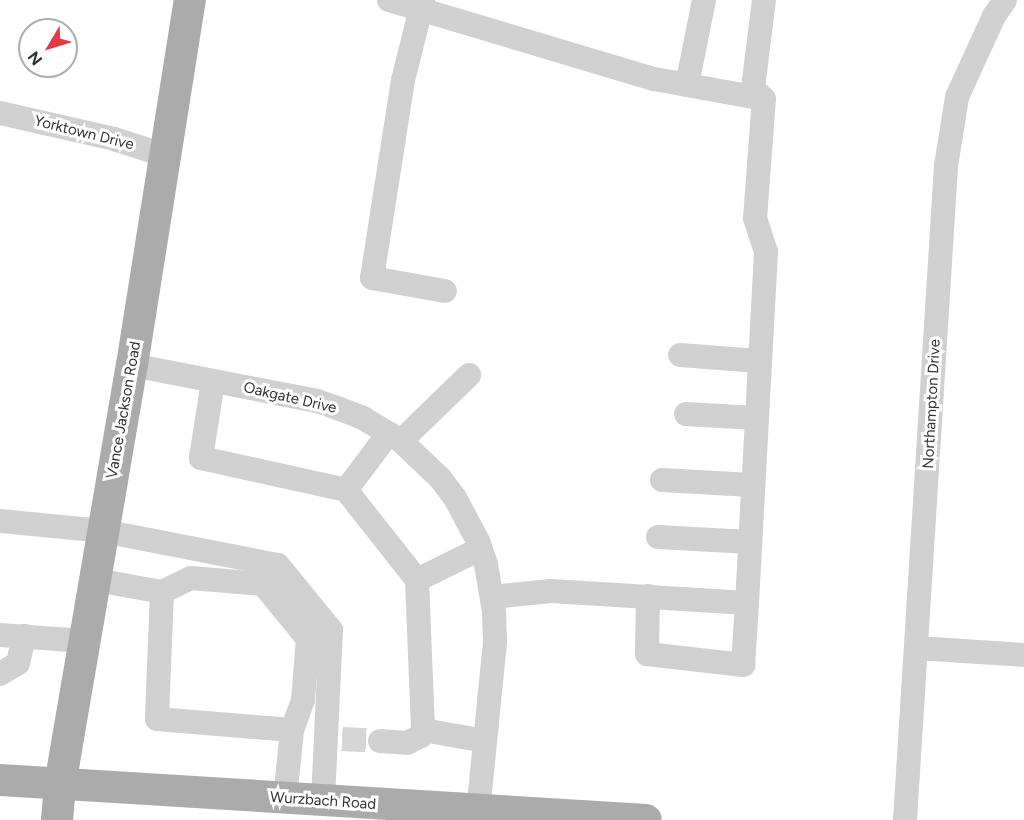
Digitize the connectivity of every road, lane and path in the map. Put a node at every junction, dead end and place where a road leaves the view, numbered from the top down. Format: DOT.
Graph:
graph roads {
  1 [pos="190,0"];
  2 [pos="389,0"];
  3 [pos="704,0"];
  4 [pos="764,0"];
  5 [pos="1005,0"];
  6 [pos="422,4"];
  7 [pos="687,85"];
  8 [pos="764,99"];
  9 [pos="0,113"];
  10 [pos="167,156"];
  11 [pos="445,291"];
  12 [pos="680,355"];
  13 [pos="759,361"];
  14 [pos="132,365"];
  15 [pos="469,375"];
  16 [pos="213,381"];
  17 [pos="686,414"];
  18 [pos="755,418"];
  19 [pos="395,437"];
  20 [pos="662,480"];
  21 [pos="751,485"];
  22 [pos="346,490"];
  23 [pos="0,521"];
  24 [pos="103,531"];
  25 [pos="658,537"];
  26 [pos="749,542"];
  27 [pos="480,549"];
  28 [pos="96,580"];
  29 [pos="417,580"];
  30 [pos="162,592"];
  31 [pos="648,596"];
  32 [pos="492,597"];
  33 [pos="747,603"];
  34 [pos="12,636"];
  35 [pos="85,641"];
  36 [pos="917,648"];
  37 [pos="1024,655"];
  38 [pos="0,674"];
  39 [pos="292,730"];
  40 [pos="423,730"];
  41 [pos="380,741"];
  42 [pos="485,741"];
  43 [pos="0,780"];
  44 [pos="60,785"];
  45 [pos="285,799"];
  46 [pos="323,801"];
  47 [pos="388,813"];
  48 [pos="476,815"];
  49 [pos="516,816"];
  50 [pos="57,820"];
  51 [pos="646,820"];
  52 [pos="905,820"];
  1 -- 10 [label="main road, Vance Jackson Road"];
  2 -- 6 [label="street"];
  3 -- 7 [label="street"];
  4 -- 8 [label="street"];
  5 -- 36 [label="street, Northampton Drive"];
  6 -- 7 [label="street"];
  6 -- 11 [label="street"];
  7 -- 8 [label="street"];
  8 -- 13 [label="street"];
  9 -- 10 [label="street, Yorktown Drive"];
  10 -- 14 [label="main road, Vance Jackson Road"];
  12 -- 13 [label="street"];
  13 -- 18 [label="street"];
  14 -- 16 [label="street, Oakgate Drive"];
  14 -- 24 [label="main road, Vance Jackson Road"];
  15 -- 19 [label="street"];
  16 -- 19 [label="street, Oakgate Drive"];
  16 -- 22 [label="street"];
  17 -- 18 [label="street"];
  18 -- 21 [label="street"];
  19 -- 22 [label="street"];
  19 -- 27 [label="street, Oakgate Drive"];
  20 -- 21 [label="street"];
  21 -- 26 [label="street"];
  22 -- 29 [label="street"];
  23 -- 24 [label="street"];
  24 -- 28 [label="main road, Vance Jackson Road"];
  24 -- 46 [label="street"];
  25 -- 26 [label="street"];
  26 -- 33 [label="street"];
  27 -- 29 [label="street"];
  27 -- 32 [label="street, Oakgate Drive"];
  28 -- 30 [label="street"];
  28 -- 35 [label="main road, Vance Jackson Road"];
  29 -- 40 [label="street"];
  30 -- 39 [label="street"];
  30 -- 39 [label="street"];
  31 -- 32 [label="street"];
  31 -- 33 [label="street"];
  31 -- 33 [label="street"];
  32 -- 42 [label="street, Oakgate Drive"];
  34 -- 35 [label="street"];
  34 -- 38 [label="street"];
  35 -- 44 [label="main road, Vance Jackson Road"];
  36 -- 37 [label="street"];
  36 -- 52 [label="street, Northampton Drive"];
  39 -- 45 [label="street"];
  40 -- 41 [label="street"];
  40 -- 42 [label="street"];
  42 -- 48 [label="street, Oakgate Drive"];
  43 -- 44 [label="main road, Wurzbach Road"];
  44 -- 45 [label="main road, Wurzbach Road"];
  44 -- 50 [label="main road, Vance Jackson Road"];
  45 -- 46 [label="main road, Wurzbach Road"];
  46 -- 47 [label="main road, Wurzbach Road"];
  47 -- 48 [label="main road, Wurzbach Road"];
  48 -- 49 [label="main road, Wurzbach Road"];
  49 -- 51 [label="main road, Wurzbach Road"];
}
